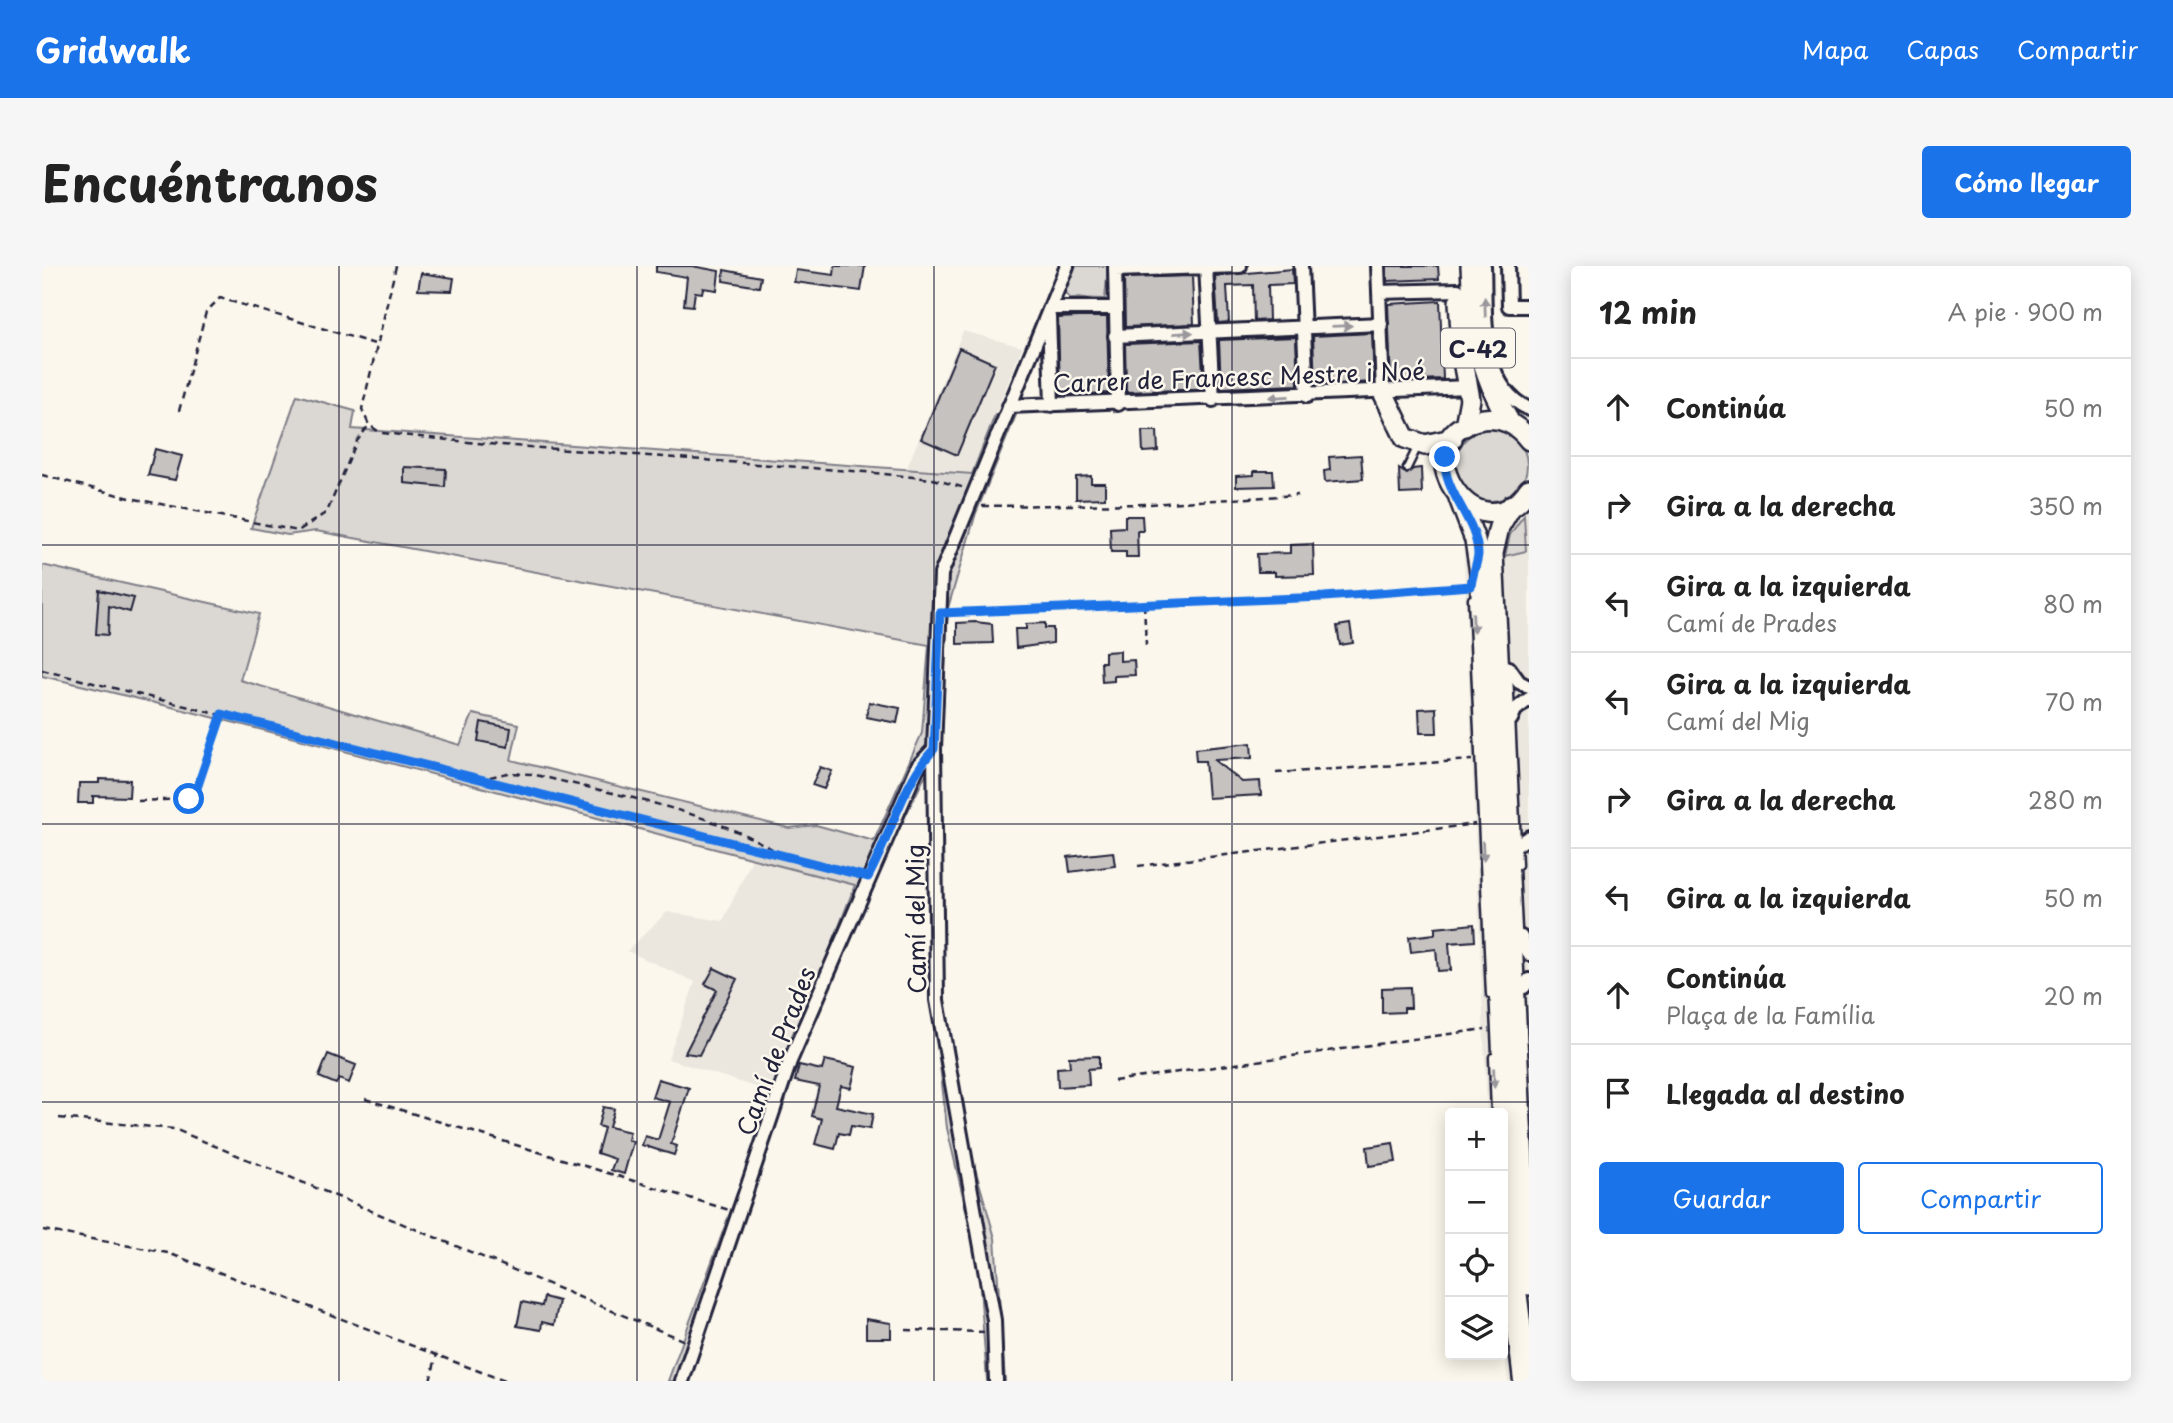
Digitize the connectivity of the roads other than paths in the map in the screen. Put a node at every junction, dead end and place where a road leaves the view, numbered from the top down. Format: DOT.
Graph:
graph roads {
  1 [pos="1067,266"];
  2 [pos="1240,266"];
  3 [pos="1301,266"];
  4 [pos="1378,266"];
  5 [pos="1458,266"];
  6 [pos="1471,266"];
  7 [pos="1483,266"];
  8 [pos="1508,266"];
  9 [pos="1206,267"];
  10 [pos="1115,268"];
  11 [pos="1458,290"];
  12 [pos="1379,292"];
  13 [pos="1529,306"];
  14 [pos="1114,308"];
  15 [pos="1050,310"];
  16 [pos="1381,324"];
  17 [pos="1303,327"];
  18 [pos="1211,331"];
  19 [pos="1115,336"];
  20 [pos="1469,387"];
  21 [pos="1383,391"];
  22 [pos="1307,396"];
  23 [pos="1213,400"];
  24 [pos="1118,404"];
  25 [pos="1052,405"];
  26 [pos="1009,406"];
  27 [pos="1529,409"];
  28 [pos="1459,432"];
  29 [pos="1523,433"];
  30 [pos="1420,443"];
  31 [pos="1407,468"];
  32 [pos="1529,489"];
  33 [pos="1459,498"];
  34 [pos="1512,505"];
  35 [pos="1478,557"];
  36 [pos="1496,611"];
  37 [pos="1508,668"];
  38 [pos="1529,687"];
  39 [pos="1529,699"];
  40 [pos="1511,719"];
  41 [pos="934,749"];
  42 [pos="1529,837"];
  43 [pos="1517,845"];
  44 [pos="1518,871"];
  45 [pos="1521,930"];
  46 [pos="1526,958"];
  47 [pos="1490,1002"];
  48 [pos="1525,1008"];
  49 [pos="1492,1029"];
  50 [pos="1496,1108"];
  51 [pos="1529,1108"];
  52 [pos="1529,1285"];
  53 [pos="1507,1297"];
  54 [pos="682,1381"];
  55 [pos="996,1381"];
  56 [pos="1517,1381"];
  57 [pos="1528,1381"];
  1 -- 15 [label="street, Camí del Mig"];
  2 -- 9 [label="street"];
  3 -- 17 [label="street"];
  4 -- 12 [label="street"];
  5 -- 11 [label="main road, C-42"];
  6 -- 29 [label="main road, C-42"];
  27 -- 7 [label="street, one-way"];
  8 -- 13 [label="street"];
  9 -- 10 [label="street"];
  9 -- 18 [label="street"];
  10 -- 14 [label="street"];
  11 -- 12 [label="street"];
  11 -- 20 [label="main road, C-42"];
  12 -- 16 [label="street"];
  14 -- 15 [label="street"];
  14 -- 19 [label="street"];
  15 -- 25 [label="street"];
  15 -- 26 [label="street, Camí del Mig"];
  17 -- 16 [label="street, one-way"];
  16 -- 21 [label="street"];
  17 -- 18 [label="street"];
  17 -- 22 [label="street"];
  19 -- 18 [label="street, one-way"];
  18 -- 23 [label="street"];
  19 -- 24 [label="street"];
  20 -- 21 [label="street, Carrer de Francesc Mestre i Noé"];
  20 -- 28 [label="main road, C-42"];
  21 -- 22 [label="street, Carrer de Francesc Mestre i Noé"];
  21 -- 30 [label="main road"];
  22 -- 23 [label="street, Carrer de Francesc Mestre i Noé, one-way"];
  23 -- 24 [label="street, Carrer de Francesc Mestre i Noé"];
  24 -- 25 [label="street, Carrer de Francesc Mestre i Noé"];
  25 -- 26 [label="street, Carrer de Francesc Mestre i Noé"];
  26 -- 41 [label="street, Camí del Mig"];
  28 -- 29 [label="main road, C-42"];
  28 -- 30 [label="main road, C-42"];
  28 -- 33 [label="main road, C-42"];
  30 -- 31 [label="lane"];
  32 -- 34 [label="main road"];
  33 -- 34 [label="main road"];
  33 -- 35 [label="main road, C-42"];
  34 -- 36 [label="main road"];
  35 -- 47 [label="lane, one-way"];
  35 -- 57 [label="main road, C-42"];
  36 -- 37 [label="lane"];
  36 -- 52 [label="main road"];
  37 -- 38 [label="street"];
  37 -- 40 [label="lane"];
  39 -- 40 [label="street"];
  40 -- 43 [label="lane"];
  41 -- 54 [label="street, Camí de Prades"];
  41 -- 55 [label="street, Camí del Mig"];
  42 -- 43 [label="street"];
  43 -- 44 [label="lane"];
  45 -- 46 [label="street"];
  48 -- 51 [label="lane"];
  49 -- 50 [label="lane, one-way"];
  53 -- 56 [label="lane"];
}
